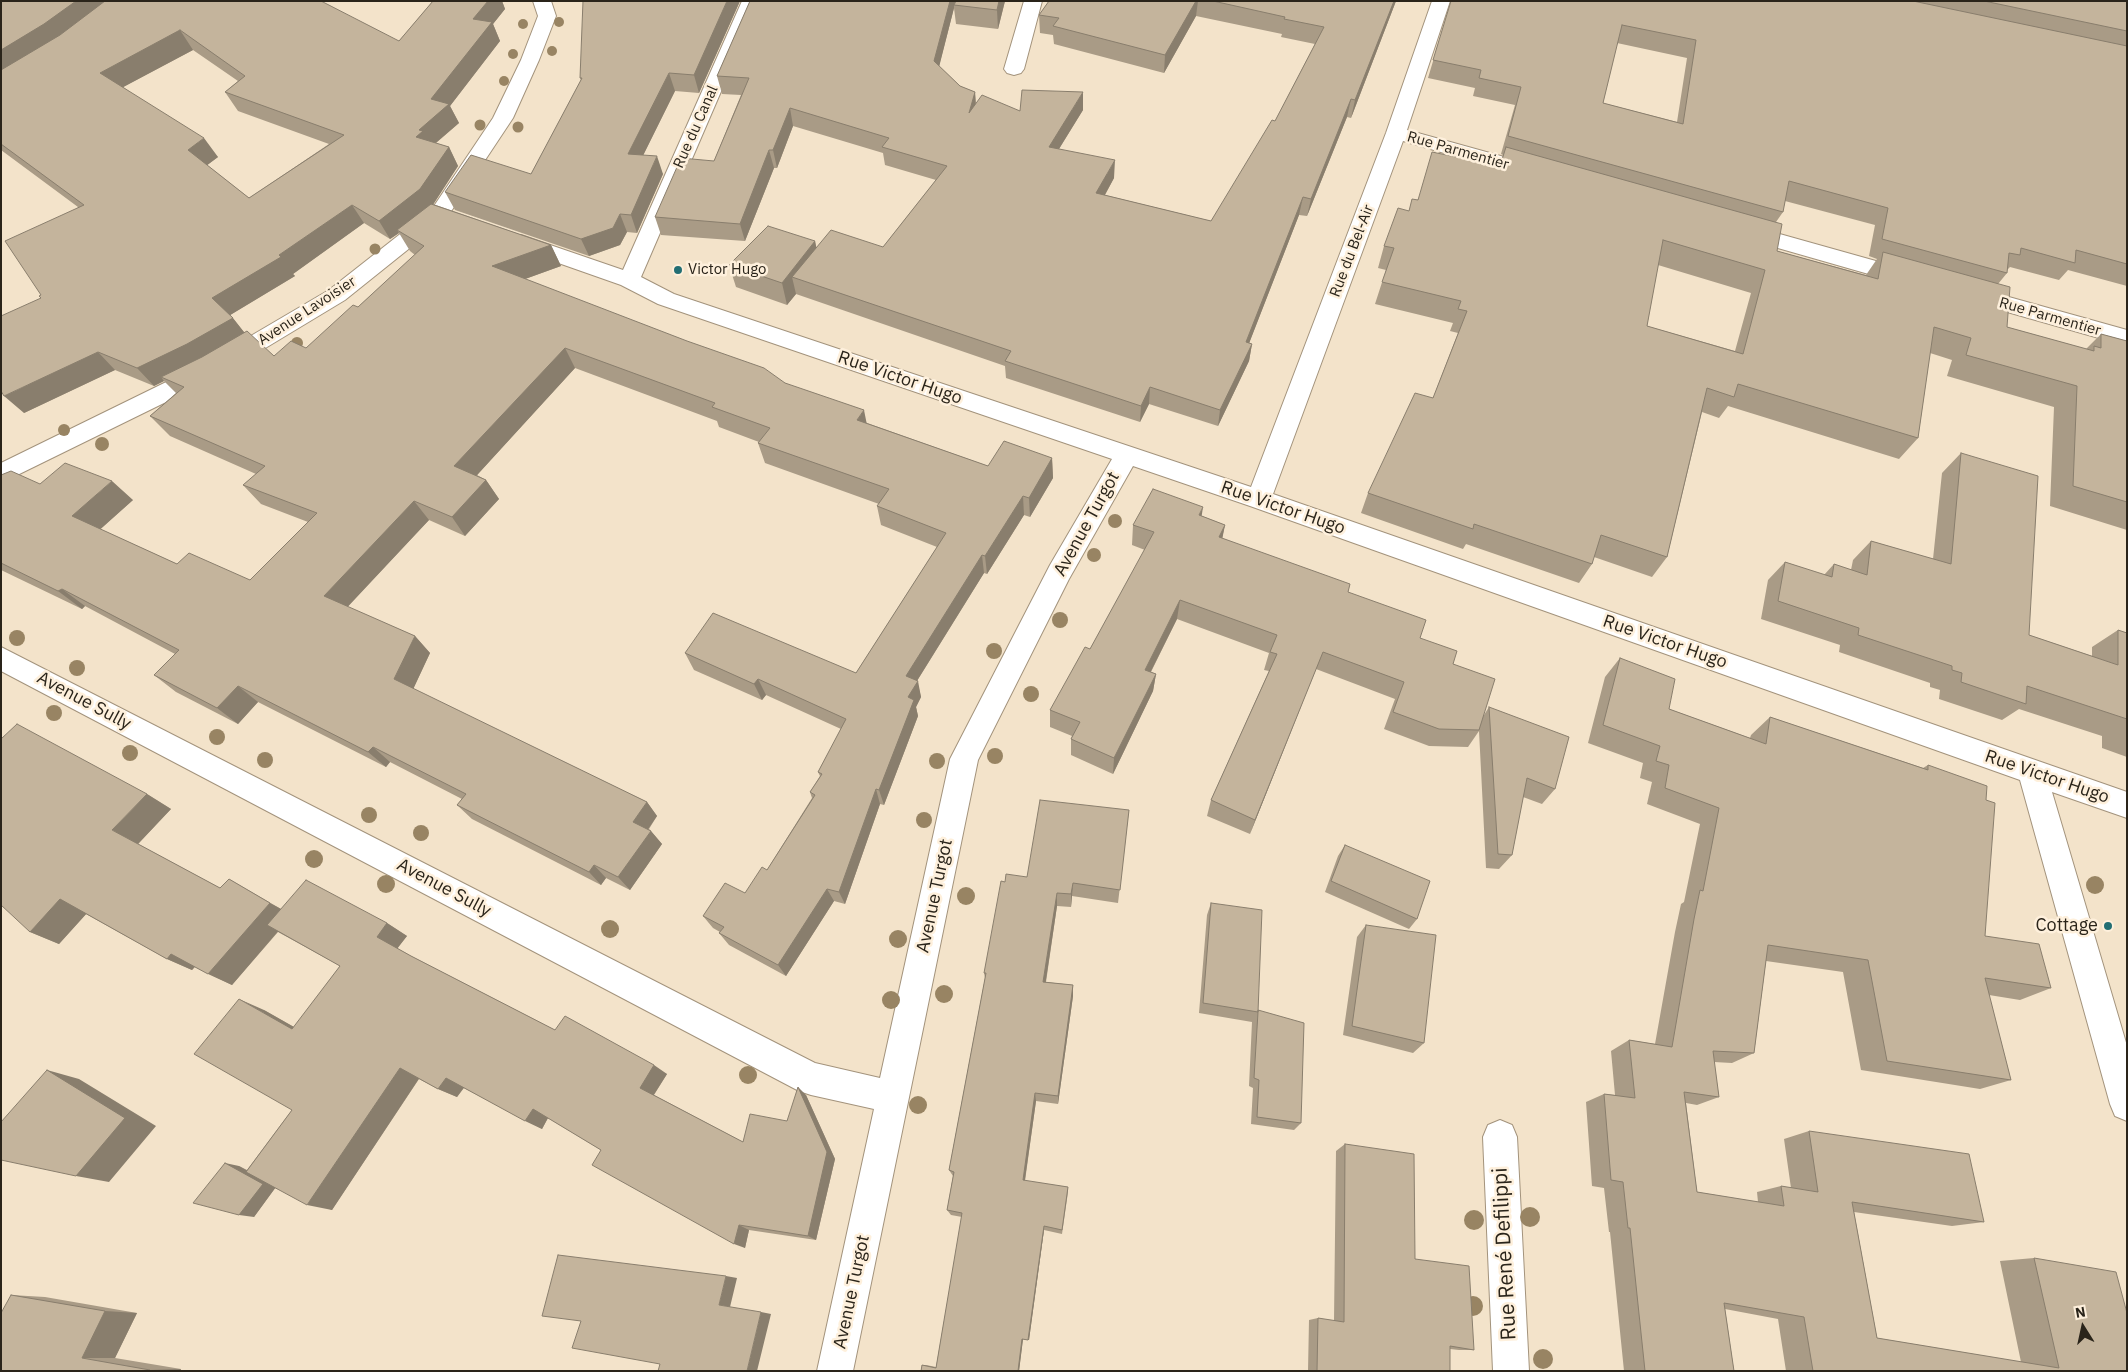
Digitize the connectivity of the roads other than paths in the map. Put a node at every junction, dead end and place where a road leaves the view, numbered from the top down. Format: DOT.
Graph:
graph roads {
  1 [pos="542,1"];
  2 [pos="752,1"];
  3 [pos="1033,1"];
  4 [pos="1441,1"];
  5 [pos="1014,69"];
  6 [pos="1396,133"];
  7 [pos="1559,179"];
  8 [pos="1723,225"];
  9 [pos="502,236"];
  10 [pos="629,280"];
  11 [pos="1925,282"];
  12 [pos="1954,290"];
  13 [pos="2127,338"];
  14 [pos="1126,454"];
  15 [pos="1,474"];
  16 [pos="1259,499"];
  17 [pos="1,658"];
  18 [pos="2032,772"];
  19 [pos="2127,806"];
  20 [pos="894,1096"];
  21 [pos="2127,1104"];
  22 [pos="1500,1137"];
  23 [pos="835,1371"];
  24 [pos="1511,1371"];
  1 -- 15 [label="street, Avenue Lavoisier"];
  2 -- 10 [label="street, Rue du Canal"];
  3 -- 5 [label="street"];
  4 -- 6 [label="street, Rue du Bel-Air"];
  6 -- 7 [label="street, Rue Parmentier"];
  6 -- 16 [label="street, Rue du Bel-Air"];
  8 -- 11 [label="street"];
  9 -- 10 [label="street, Rue Victor Hugo"];
  10 -- 14 [label="street, Rue Victor Hugo"];
  12 -- 13 [label="street, Rue Parmentier"];
  14 -- 16 [label="street, Rue Victor Hugo"];
  14 -- 20 [label="street, Avenue Turgot"];
  16 -- 18 [label="street, Rue Victor Hugo"];
  17 -- 20 [label="street, Avenue Sully"];
  18 -- 19 [label="street, Rue Victor Hugo"];
  18 -- 21 [label="street"];
  20 -- 23 [label="street, Avenue Turgot"];
  22 -- 24 [label="street, Rue René Defilippi"];
}
